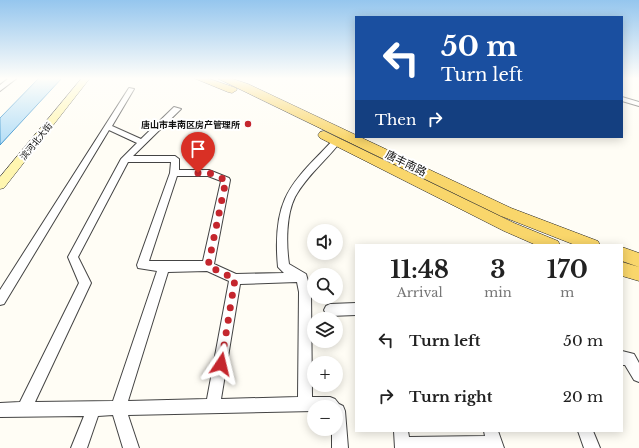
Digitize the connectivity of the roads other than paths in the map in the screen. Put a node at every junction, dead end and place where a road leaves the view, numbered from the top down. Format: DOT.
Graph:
graph roads {
  1 [pos="69,99"];
  2 [pos="125,99"];
  3 [pos="251,99"];
  4 [pos="273,99"];
  5 [pos="623,99"];
  6 [pos="639,104"];
  7 [pos="177,109"];
  8 [pos="108,126"];
  9 [pos="355,135"];
  10 [pos="365,139"];
  11 [pos="337,141"];
  12 [pos="142,142"];
  13 [pos="125,159"];
  14 [pos="174,173"];
  15 [pos="0,186"];
  16 [pos="550,244"];
  17 [pos="589,244"];
  18 [pos="623,254"];
  19 [pos="639,260"];
  20 [pos="208,266"];
  21 [pos="164,267"];
  22 [pos="623,269"];
  23 [pos="639,274"];
  24 [pos="302,277"];
  25 [pos="235,279"];
  26 [pos="0,300"];
  27 [pos="355,309"];
  28 [pos="330,310"];
  29 [pos="623,358"];
  30 [pos="639,375"];
  31 [pos="305,404"];
  32 [pos="214,406"];
  33 [pos="94,408"];
  34 [pos="118,408"];
  35 [pos="24,409"];
  36 [pos="0,410"];
  37 [pos="585,432"];
  38 [pos="339,436"];
  39 [pos="402,441"];
  40 [pos="494,441"];
  41 [pos="80,448"];
  42 [pos="131,448"];
  43 [pos="340,448"];
  44 [pos="592,448"];
  1 -- 15 [label="main road, 滨河北大街"];
  2 -- 8 [label="street"];
  3 -- 11 [label="main road, 唐丰南路"];
  4 -- 9 [label="main road, 唐丰南路"];
  5 -- 6 [label="street"];
  7 -- 12 [label="street"];
  8 -- 12 [label="street"];
  8 -- 26 [label="street"];
  10 -- 17 [label="main road, 唐丰南路"];
  11 -- 16 [label="main road, 唐丰南路"];
  11 -- 24 [label="street"];
  12 -- 13 [label="street"];
  13 -- 14 [label="street"];
  13 -- 35 [label="street"];
  14 -- 20 [label="street"];
  14 -- 21 [label="street"];
  18 -- 19 [label="main road"];
  20 -- 21 [label="street"];
  20 -- 25 [label="street"];
  21 -- 34 [label="street"];
  22 -- 23 [label="main road"];
  24 -- 25 [label="street"];
  24 -- 31 [label="street"];
  25 -- 32 [label="street"];
  27 -- 28 [label="street"];
  29 -- 30 [label="street"];
  31 -- 32 [label="street"];
  32 -- 34 [label="street"];
  33 -- 34 [label="street"];
  33 -- 35 [label="street"];
  33 -- 41 [label="street"];
  34 -- 42 [label="street"];
  35 -- 36 [label="street"];
  37 -- 44 [label="street"];
  38 -- 43 [label="street"];
  39 -- 40 [label="street"];
}
